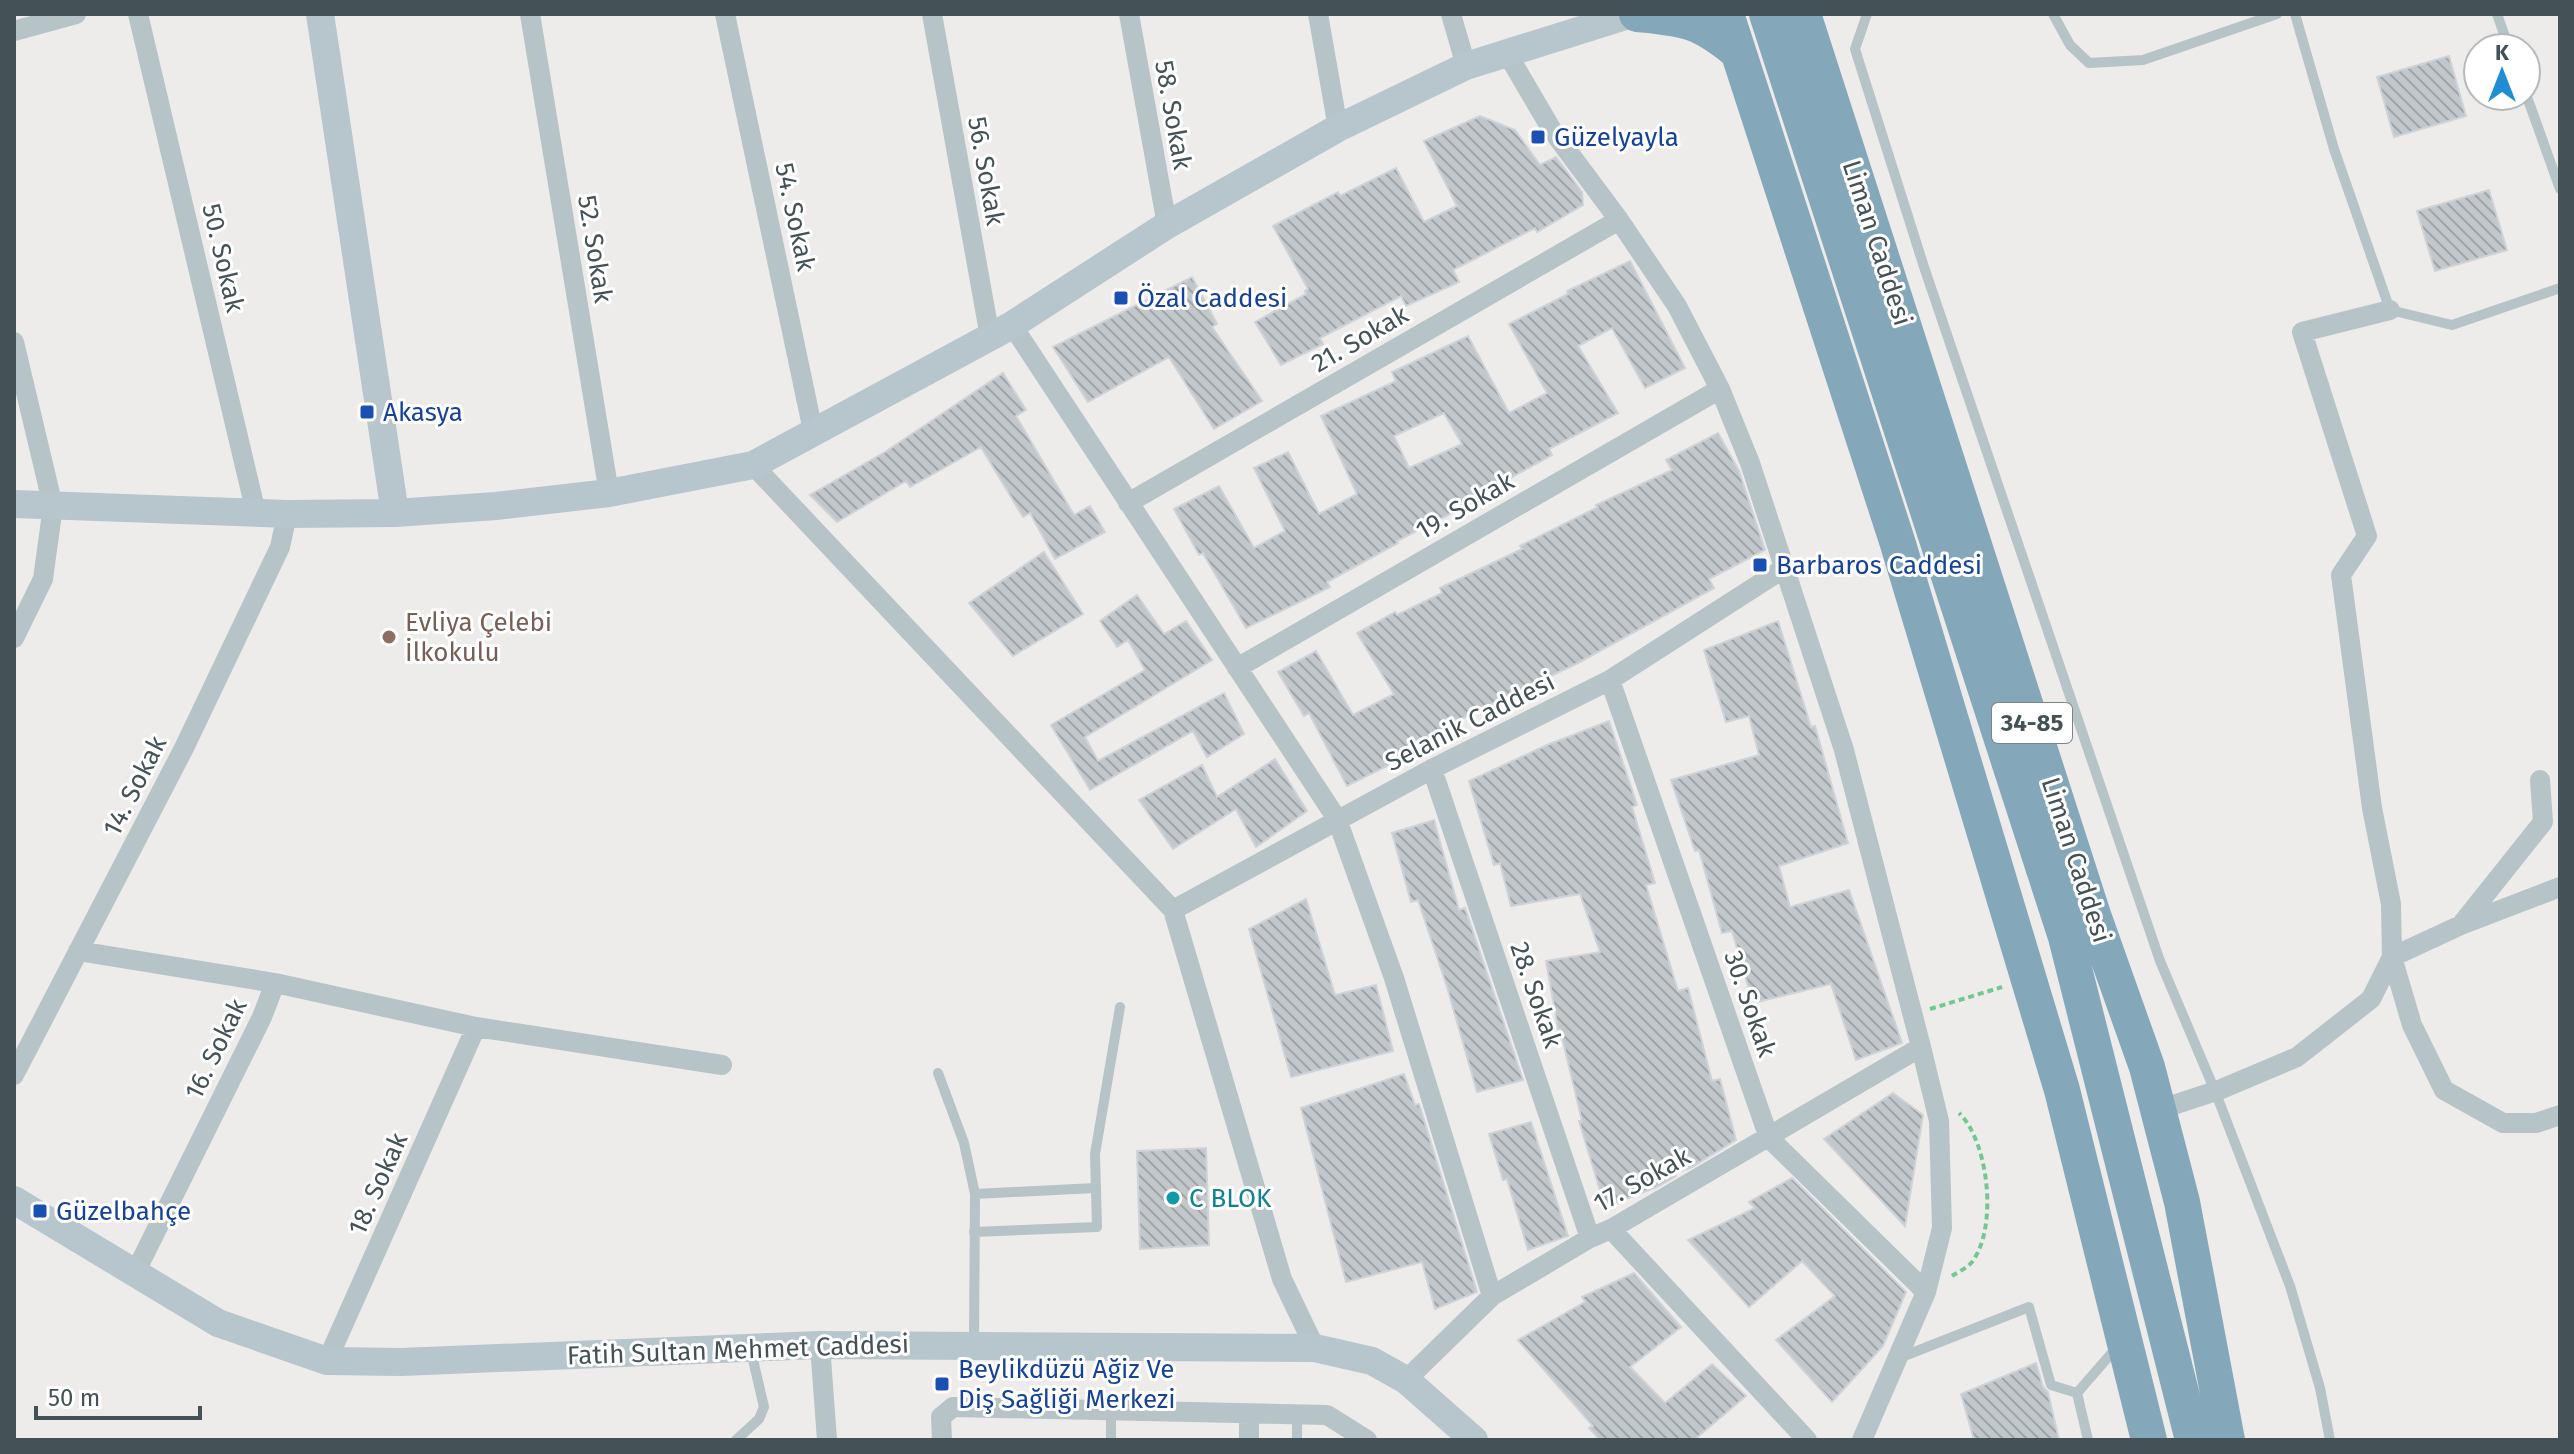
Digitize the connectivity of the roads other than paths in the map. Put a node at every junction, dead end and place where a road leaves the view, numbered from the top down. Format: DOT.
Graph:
graph roads {
  1 [pos="76,14"];
  2 [pos="138,14"];
  3 [pos="320,14"];
  4 [pos="530,14"];
  5 [pos="725,14"];
  6 [pos="932,14"];
  7 [pos="1129,14"];
  8 [pos="1318,14"];
  9 [pos="1451,14"];
  10 [pos="1634,14"];
  11 [pos="1726,14"];
  12 [pos="1767,14"];
  13 [pos="1867,14"];
  14 [pos="2053,14"];
  15 [pos="2277,14"];
  16 [pos="2295,14"];
  17 [pos="1806,16"];
  18 [pos="14,31"];
  19 [pos="1737,51"];
  20 [pos="1508,55"];
  21 [pos="1466,66"];
  22 [pos="2532,112"];
  23 [pos="1338,128"];
  24 [pos="2560,189"];
  25 [pos="1619,220"];
  26 [pos="1167,225"];
  27 [pos="2560,288"];
  28 [pos="2390,310"];
  29 [pos="1001,331"];
  30 [pos="14,342"];
  31 [pos="1720,389"];
  32 [pos="813,431"];
  33 [pos="753,465"];
  34 [pos="609,493"];
  35 [pos="1128,503"];
  36 [pos="14,504"];
  37 [pos="53,506"];
  38 [pos="256,513"];
  39 [pos="395,513"];
  40 [pos="287,514"];
  41 [pos="1783,569"];
  42 [pos="14,638"];
  43 [pos="1237,668"];
  44 [pos="1610,680"];
  45 [pos="1432,769"];
  46 [pos="2540,780"];
  47 [pos="1337,819"];
  48 [pos="2560,887"];
  49 [pos="1173,910"];
  50 [pos="2461,925"];
  51 [pos="78,951"];
  52 [pos="2392,957"];
  53 [pos="275,983"];
  54 [pos="1120,1007"];
  55 [pos="476,1027"];
  56 [pos="1921,1047"];
  57 [pos="722,1065"];
  58 [pos="938,1073"];
  59 [pos="14,1075"];
  60 [pos="2215,1091"];
  61 [pos="2158,1110"];
  62 [pos="2560,1115"];
  63 [pos="1769,1138"];
  64 [pos="1095,1188"];
  65 [pos="975,1194"];
  66 [pos="14,1200"];
  67 [pos="2182,1202"];
  68 [pos="1611,1229"];
  69 [pos="974,1232"];
  70 [pos="1590,1238"];
  71 [pos="135,1273"];
  72 [pos="1926,1292"];
  73 [pos="1492,1296"];
  74 [pos="2124,1340"];
  75 [pos="974,1344"];
  76 [pos="820,1345"];
  77 [pos="750,1348"];
  78 [pos="1315,1348"];
  79 [pos="1897,1358"];
  80 [pos="327,1361"];
  81 [pos="1406,1380"];
  82 [pos="2077,1393"];
  83 [pos="1111,1411"];
  84 [pos="1249,1414"];
  85 [pos="1297,1414"];
  86 [pos="736,1440"];
  87 [pos="827,1440"];
  88 [pos="942,1440"];
  89 [pos="1111,1440"];
  90 [pos="1249,1440"];
  91 [pos="1297,1440"];
  92 [pos="1367,1440"];
  93 [pos="1474,1440"];
  94 [pos="1807,1440"];
  95 [pos="1862,1440"];
  96 [pos="2088,1440"];
  97 [pos="2149,1440"];
  98 [pos="2193,1440"];
  99 [pos="2227,1440"];
  100 [pos="2251,1440"];
  101 [pos="2330,1440"];
  1 -- 18 [label="street"];
  2 -- 38 [label="street, 50. Sokak"];
  3 -- 39 [label="street"];
  4 -- 34 [label="street, 52. Sokak"];
  5 -- 32 [label="street, 54. Sokak"];
  6 -- 29 [label="street, 56. Sokak"];
  7 -- 26 [label="street, 58. Sokak"];
  8 -- 23 [label="street"];
  9 -- 21 [label="street"];
  10 -- 19 [label="highway"];
  10 -- 20 [label="street"];
  11 -- 19 [label="highway"];
  12 -- 98 [label="highway, Liman Caddesi / 34-85"];
  13 -- 60 [label="lane"];
  14 -- 15 [label="lane"];
  16 -- 28 [label="lane"];
  17 -- 61 [label="highway, Liman Caddesi / 34-85"];
  19 -- 74 [label="highway"];
  20 -- 21 [label="street"];
  20 -- 25 [label="street"];
  21 -- 23 [label="street"];
  22 -- 24 [label="lane"];
  23 -- 26 [label="street"];
  25 -- 31 [label="street"];
  25 -- 35 [label="street, 21. Sokak"];
  26 -- 29 [label="street"];
  27 -- 28 [label="lane"];
  28 -- 52 [label="street"];
  29 -- 32 [label="street"];
  29 -- 35 [label="street"];
  30 -- 37 [label="street"];
  31 -- 41 [label="street"];
  31 -- 43 [label="street, 19. Sokak"];
  32 -- 33 [label="street"];
  33 -- 34 [label="street"];
  33 -- 49 [label="street"];
  34 -- 39 [label="street"];
  35 -- 43 [label="street"];
  36 -- 37 [label="street"];
  37 -- 38 [label="street"];
  37 -- 42 [label="street"];
  38 -- 40 [label="street"];
  39 -- 40 [label="street"];
  40 -- 51 [label="street, 14. Sokak"];
  41 -- 44 [label="street, Selanik Caddesi"];
  41 -- 56 [label="street"];
  43 -- 47 [label="street"];
  44 -- 45 [label="street, Selanik Caddesi"];
  44 -- 63 [label="street, 30. Sokak"];
  45 -- 47 [label="street, Selanik Caddesi"];
  45 -- 70 [label="street, 28. Sokak"];
  46 -- 50 [label="street"];
  47 -- 49 [label="street, Selanik Caddesi"];
  47 -- 73 [label="street"];
  48 -- 50 [label="street"];
  49 -- 78 [label="street"];
  50 -- 52 [label="street"];
  51 -- 53 [label="street, 16. Sokak"];
  51 -- 59 [label="street, 14. Sokak"];
  52 -- 60 [label="street"];
  52 -- 62 [label="street"];
  53 -- 55 [label="street"];
  53 -- 71 [label="street, 16. Sokak"];
  54 -- 64 [label="lane"];
  55 -- 57 [label="street"];
  55 -- 80 [label="street, 18. Sokak"];
  56 -- 63 [label="street, 17. Sokak"];
  56 -- 72 [label="street"];
  58 -- 65 [label="lane"];
  60 -- 61 [label="street"];
  60 -- 101 [label="lane"];
  61 -- 67 [label="highway, Liman Caddesi / 34-85"];
  63 -- 68 [label="street, 17. Sokak"];
  63 -- 72 [label="street, 30. Sokak"];
  64 -- 65 [label="lane"];
  64 -- 69 [label="lane"];
  65 -- 69 [label="lane"];
  66 -- 71 [label="street, Fatih Sultan Mehmet Caddesi"];
  67 -- 99 [label="highway, Liman Caddesi / 34-85"];
  67 -- 100 [label="highway"];
  68 -- 70 [label="street, 17. Sokak"];
  68 -- 94 [label="street"];
  69 -- 75 [label="lane"];
  70 -- 73 [label="street, 17. Sokak"];
  71 -- 80 [label="street, Fatih Sultan Mehmet Caddesi"];
  72 -- 79 [label="street"];
  73 -- 81 [label="street, 17. Sokak"];
  74 -- 82 [label="lane"];
  74 -- 97 [label="highway"];
  75 -- 76 [label="street, Fatih Sultan Mehmet Caddesi"];
  75 -- 78 [label="street, Fatih Sultan Mehmet Caddesi"];
  76 -- 77 [label="street, Fatih Sultan Mehmet Caddesi"];
  76 -- 87 [label="street"];
  77 -- 80 [label="street, Fatih Sultan Mehmet Caddesi"];
  77 -- 86 [label="lane"];
  78 -- 81 [label="street, Fatih Sultan Mehmet Caddesi"];
  79 -- 82 [label="lane"];
  79 -- 95 [label="street"];
  81 -- 93 [label="street, Fatih Sultan Mehmet Caddesi"];
  82 -- 96 [label="lane"];
  83 -- 84 [label="street"];
  83 -- 88 [label="street"];
  83 -- 89 [label="lane"];
  84 -- 85 [label="street"];
  84 -- 90 [label="street"];
  85 -- 91 [label="lane"];
  85 -- 92 [label="street"];
}
